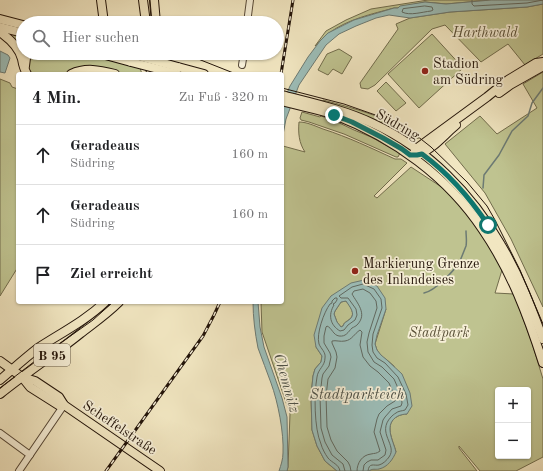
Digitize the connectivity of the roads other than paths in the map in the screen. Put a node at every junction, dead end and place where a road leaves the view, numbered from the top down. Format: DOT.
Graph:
graph roads {
  1 [pos="101,0"];
  2 [pos="144,0"];
  3 [pos="154,0"];
  4 [pos="250,0"];
  5 [pos="102,10"];
  6 [pos="100,16"];
  7 [pos="103,16"];
  8 [pos="145,16"];
  9 [pos="155,16"];
  10 [pos="248,16"];
  11 [pos="0,19"];
  12 [pos="16,23"];
  13 [pos="0,27"];
  14 [pos="16,31"];
  15 [pos="0,32"];
  16 [pos="16,47"];
  17 [pos="22,60"];
  18 [pos="26,60"];
  19 [pos="143,60"];
  20 [pos="149,60"];
  21 [pos="159,60"];
  22 [pos="243,60"];
  23 [pos="543,63"];
  24 [pos="242,65"];
  25 [pos="177,70"];
  26 [pos="25,72"];
  27 [pos="26,72"];
  28 [pos="75,72"];
  29 [pos="107,72"];
  30 [pos="149,72"];
  31 [pos="161,72"];
  32 [pos="190,72"];
  33 [pos="284,96"];
  34 [pos="284,101"];
  35 [pos="321,108"];
  36 [pos="416,155"];
  37 [pos="103,304"];
  38 [pos="117,304"];
  39 [pos="543,339"];
  40 [pos="0,360"];
  41 [pos="543,362"];
  42 [pos="17,373"];
  43 [pos="0,380"];
  44 [pos="0,394"];
  45 [pos="64,405"];
  46 [pos="0,433"];
  47 [pos="30,455"];
  48 [pos="19,471"];
  49 [pos="160,471"];
  1 -- 5 [label="main road"];
  2 -- 8 [label="main road"];
  3 -- 9 [label="main road"];
  4 -- 10 [label="street"];
  5 -- 6 [label="main road"];
  5 -- 7 [label="main road"];
  11 -- 12 [label="main road"];
  13 -- 14 [label="main road"];
  15 -- 16 [label="main road"];
  17 -- 26 [label="main road"];
  18 -- 27 [label="main road"];
  19 -- 25 [label="main road, bridge"];
  20 -- 30 [label="main road"];
  21 -- 31 [label="main road"];
  22 -- 24 [label="street"];
  23 -- 36 [label="main road"];
  25 -- 32 [label="main road"];
  28 -- 29 [label="main road"];
  33 -- 35 [label="main road, Südring"];
  34 -- 35 [label="main road, Südring"];
  35 -- 36 [label="main road, Südring"];
  36 -- 39 [label="main road, Südring"];
  36 -- 41 [label="main road, Südring"];
  37 -- 42 [label="main road, B 95"];
  38 -- 42 [label="main road, B 95"];
  40 -- 42 [label="main road, Scheffelstraße"];
  42 -- 43 [label="main road, B 95"];
  42 -- 44 [label="main road, B 95"];
  42 -- 45 [label="main road, Scheffelstraße"];
  45 -- 47 [label="street"];
  45 -- 49 [label="main road, Scheffelstraße"];
  46 -- 47 [label="street"];
  47 -- 48 [label="street"];
}
